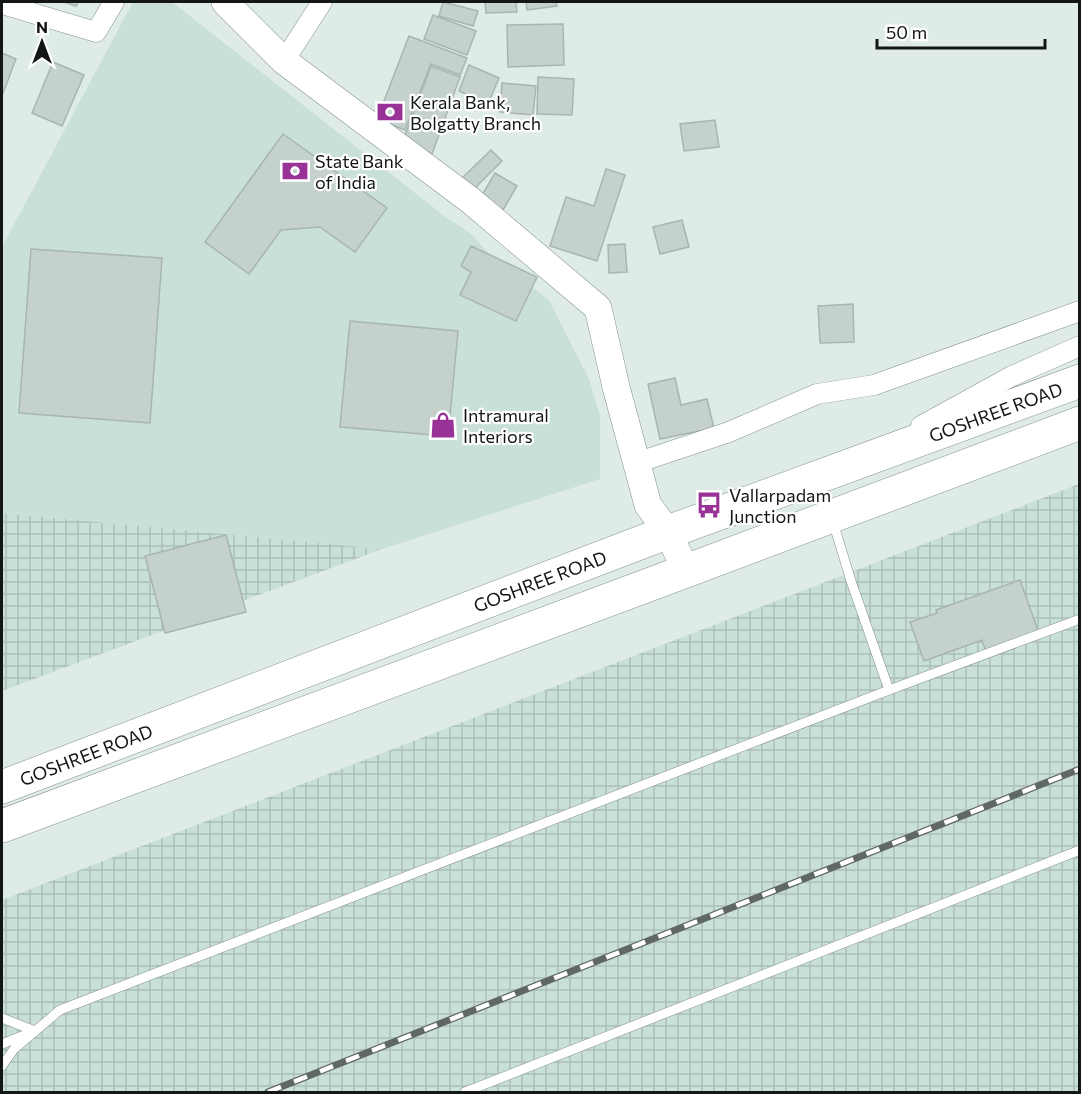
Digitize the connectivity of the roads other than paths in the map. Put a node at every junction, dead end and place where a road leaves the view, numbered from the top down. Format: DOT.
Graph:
graph roads {
  1 [pos="114,2"];
  2 [pos="225,2"];
  3 [pos="322,2"];
  4 [pos="2,4"];
  5 [pos="284,61"];
  6 [pos="1080,311"];
  7 [pos="1080,346"];
  8 [pos="1080,381"];
  9 [pos="1080,423"];
  10 [pos="636,463"];
  11 [pos="845,468"];
  12 [pos="831,517"];
  13 [pos="668,532"];
  14 [pos="686,572"];
  15 [pos="1080,619"];
  16 [pos="889,690"];
  17 [pos="2,786"];
  18 [pos="2,826"];
  19 [pos="1080,850"];
  20 [pos="2,1018"];
  21 [pos="35,1031"];
  22 [pos="2,1044"];
  23 [pos="2,1066"];
  24 [pos="465,1092"];
  1 -- 4 [label="street"];
  2 -- 5 [label="main road"];
  3 -- 5 [label="street"];
  5 -- 10 [label="main road"];
  6 -- 10 [label="street"];
  7 -- 11 [label="street"];
  8 -- 11 [label="highway, GOSHREE ROAD"];
  9 -- 12 [label="highway, GOSHREE ROAD"];
  10 -- 13 [label="main road"];
  11 -- 13 [label="highway, GOSHREE ROAD"];
  12 -- 14 [label="highway, GOSHREE ROAD"];
  12 -- 16 [label="lane"];
  13 -- 14 [label="main road"];
  13 -- 17 [label="highway, GOSHREE ROAD"];
  14 -- 18 [label="highway, GOSHREE ROAD"];
  15 -- 16 [label="lane"];
  16 -- 21 [label="lane"];
  19 -- 24 [label="lane"];
  20 -- 21 [label="lane"];
  21 -- 22 [label="lane"];
  21 -- 23 [label="lane"];
}
